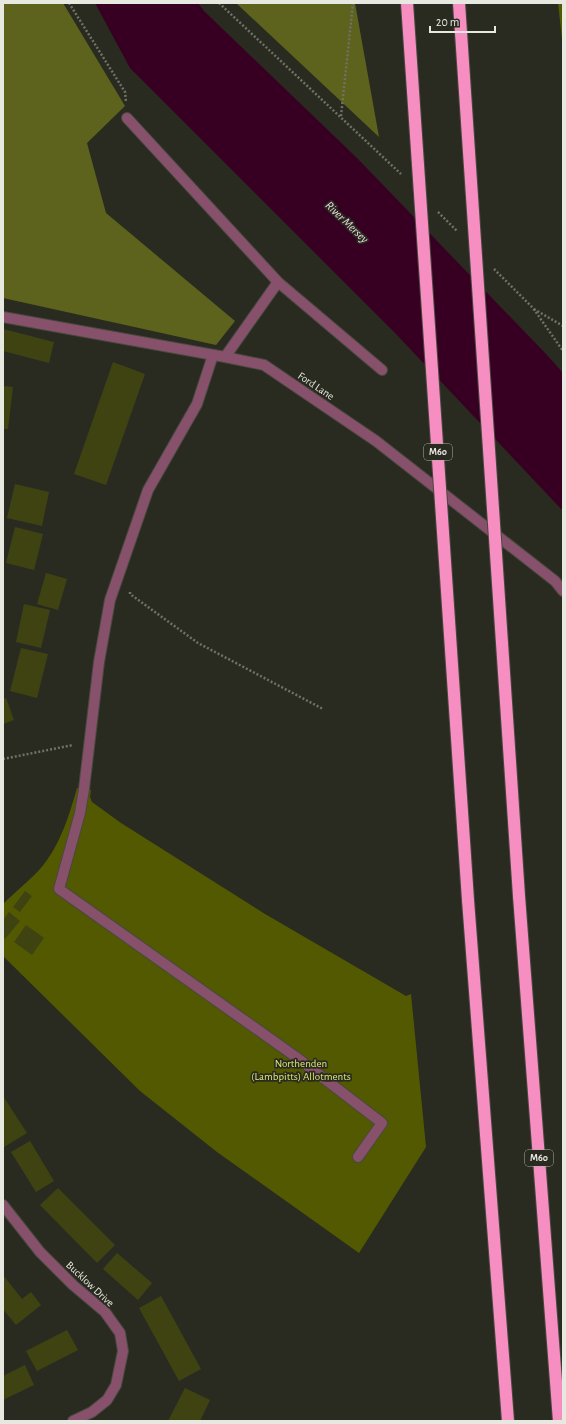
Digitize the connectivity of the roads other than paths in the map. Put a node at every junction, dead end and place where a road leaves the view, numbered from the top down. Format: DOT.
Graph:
graph roads {
  1 [pos="407,3"];
  2 [pos="459,3"];
  3 [pos="127,118"];
  4 [pos="278,282"];
  5 [pos="3,317"];
  6 [pos="213,355"];
  7 [pos="225,357"];
  8 [pos="382,370"];
  9 [pos="563,592"];
  10 [pos="358,1157"];
  11 [pos="3,1205"];
  12 [pos="73,1421"];
  13 [pos="508,1421"];
  14 [pos="559,1421"];
  1 -- 13 [label="highway, M60, bridge"];
  2 -- 14 [label="highway, M60, bridge"];
  3 -- 4 [label="street"];
  4 -- 7 [label="street"];
  4 -- 8 [label="street"];
  5 -- 6 [label="street, Ford Lane"];
  6 -- 7 [label="street, Ford Lane"];
  6 -- 10 [label="street"];
  7 -- 9 [label="street, Ford Lane"];
  11 -- 12 [label="street, Bucklow Drive"];
}
